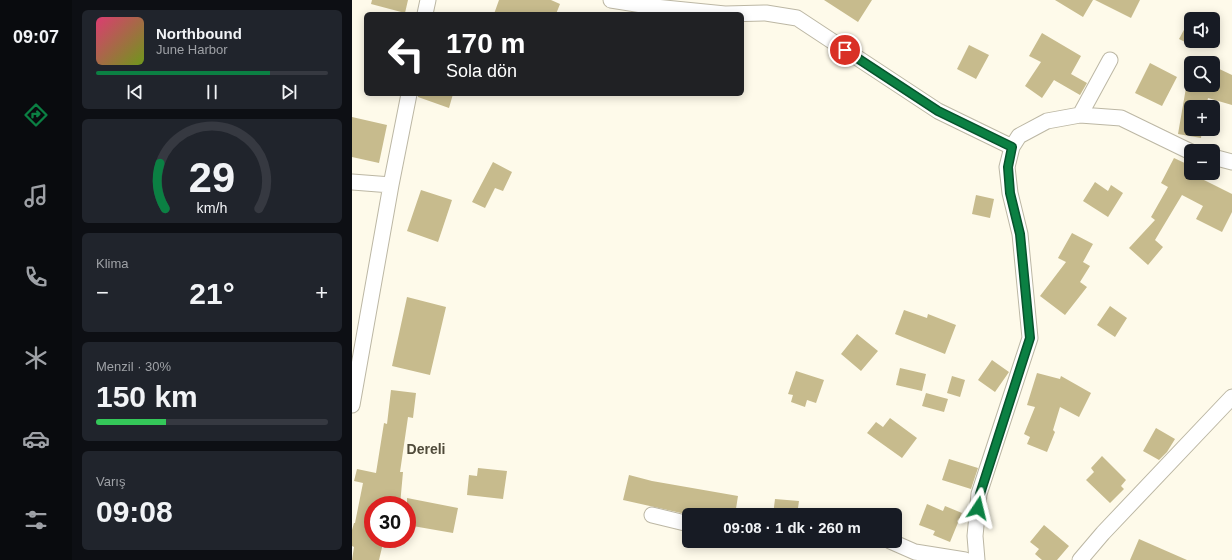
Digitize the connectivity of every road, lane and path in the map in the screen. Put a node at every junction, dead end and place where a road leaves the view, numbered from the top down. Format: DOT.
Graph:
graph roads {
  1 [pos="428,0"];
  2 [pos="612,0"];
  3 [pos="425,12"];
  4 [pos="707,12"];
  5 [pos="744,13"];
  6 [pos="1110,60"];
  7 [pos="409,96"];
  8 [pos="1080,115"];
  9 [pos="1012,147"];
  10 [pos="1184,149"];
  11 [pos="1220,159"];
  12 [pos="1232,162"];
  13 [pos="352,182"];
  14 [pos="390,185"];
  15 [pos="1232,397"];
  16 [pos="352,405"];
  17 [pos="652,515"];
  18 [pos="682,522"];
  19 [pos="902,546"];
  20 [pos="965,560"];
  21 [pos="977,560"];
  22 [pos="1080,560"];
  1 -- 3 [label="street"];
  2 -- 4 [label="street"];
  5 -- 9 [label="street"];
  6 -- 8 [label="street"];
  7 -- 14 [label="street"];
  8 -- 9 [label="street"];
  8 -- 10 [label="street"];
  9 -- 21 [label="street"];
  11 -- 12 [label="street"];
  13 -- 14 [label="street"];
  14 -- 16 [label="street"];
  15 -- 22 [label="street"];
  17 -- 18 [label="street"];
  19 -- 20 [label="street"];
}
